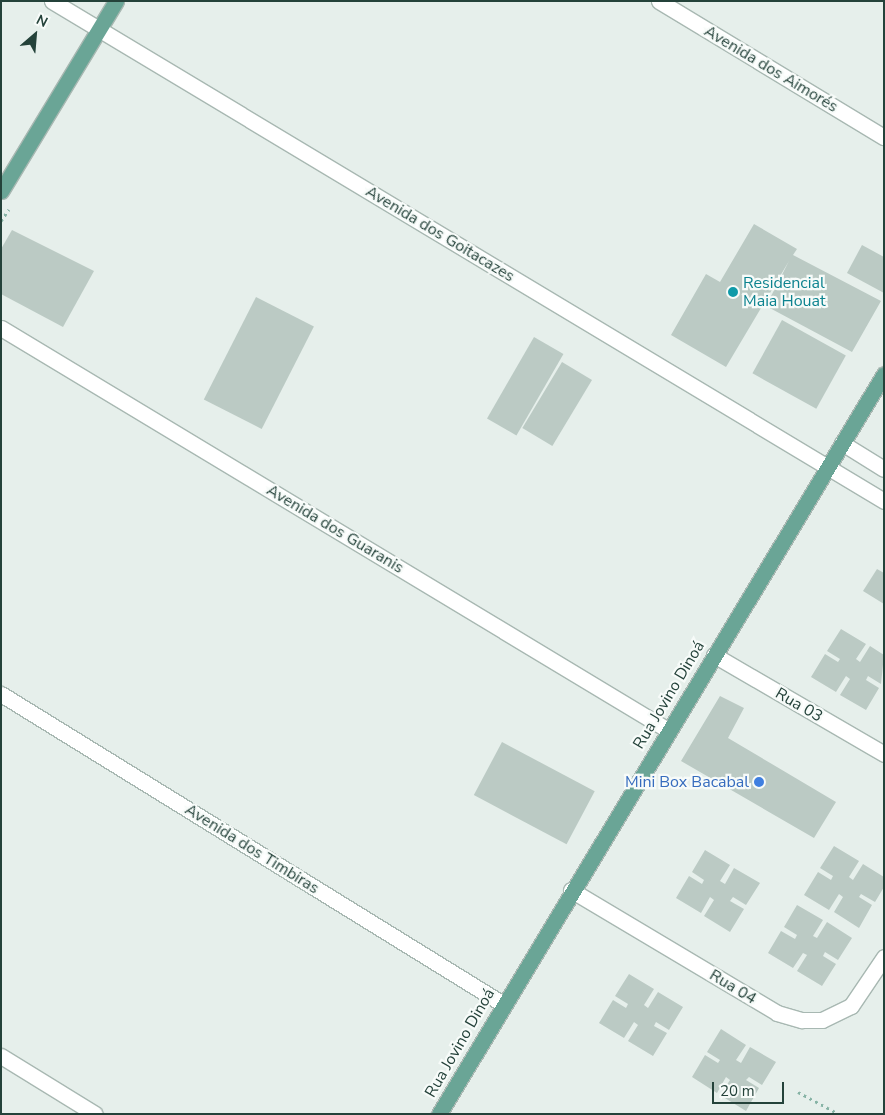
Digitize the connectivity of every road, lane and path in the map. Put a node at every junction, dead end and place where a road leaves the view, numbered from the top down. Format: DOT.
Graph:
graph roads {
  1 [pos="52,1"];
  2 [pos="116,1"];
  3 [pos="658,1"];
  4 [pos="99,29"];
  5 [pos="884,137"];
  6 [pos="1,191"];
  7 [pos="1,328"];
  8 [pos="884,374"];
  9 [pos="842,444"];
  10 [pos="828,466"];
  11 [pos="884,469"];
  12 [pos="884,501"];
  13 [pos="714,655"];
  14 [pos="1,694"];
  15 [pos="668,730"];
  16 [pos="884,754"];
  17 [pos="572,890"];
  18 [pos="884,957"];
  19 [pos="503,1004"];
  20 [pos="1,1056"];
  21 [pos="798,1092"];
  22 [pos="95,1114"];
  23 [pos="440,1114"];
  24 [pos="839,1114"];
  1 -- 4 [label="street, Avenida dos Goitacazes"];
  2 -- 4 [label="main road"];
  3 -- 5 [label="street, Avenida dos Aimorés"];
  4 -- 6 [label="main road"];
  4 -- 10 [label="street, Avenida dos Goitacazes"];
  7 -- 15 [label="street, Avenida dos Guaranis"];
  8 -- 9 [label="main road, Rua Jovino Dinoá"];
  9 -- 10 [label="main road, Rua Jovino Dinoá"];
  9 -- 11 [label="street"];
  10 -- 12 [label="street, Avenida dos Goitacazes"];
  10 -- 13 [label="main road, Rua Jovino Dinoá"];
  13 -- 15 [label="main road, Rua Jovino Dinoá"];
  13 -- 16 [label="street, Rua 03"];
  14 -- 19 [label="street, Avenida dos Timbiras"];
  15 -- 17 [label="main road, Rua Jovino Dinoá"];
  17 -- 18 [label="street, Rua 04"];
  17 -- 19 [label="main road, Rua Jovino Dinoá"];
  19 -- 23 [label="main road, Rua Jovino Dinoá"];
  20 -- 22 [label="street"];
  21 -- 24 [label="path"];
}
